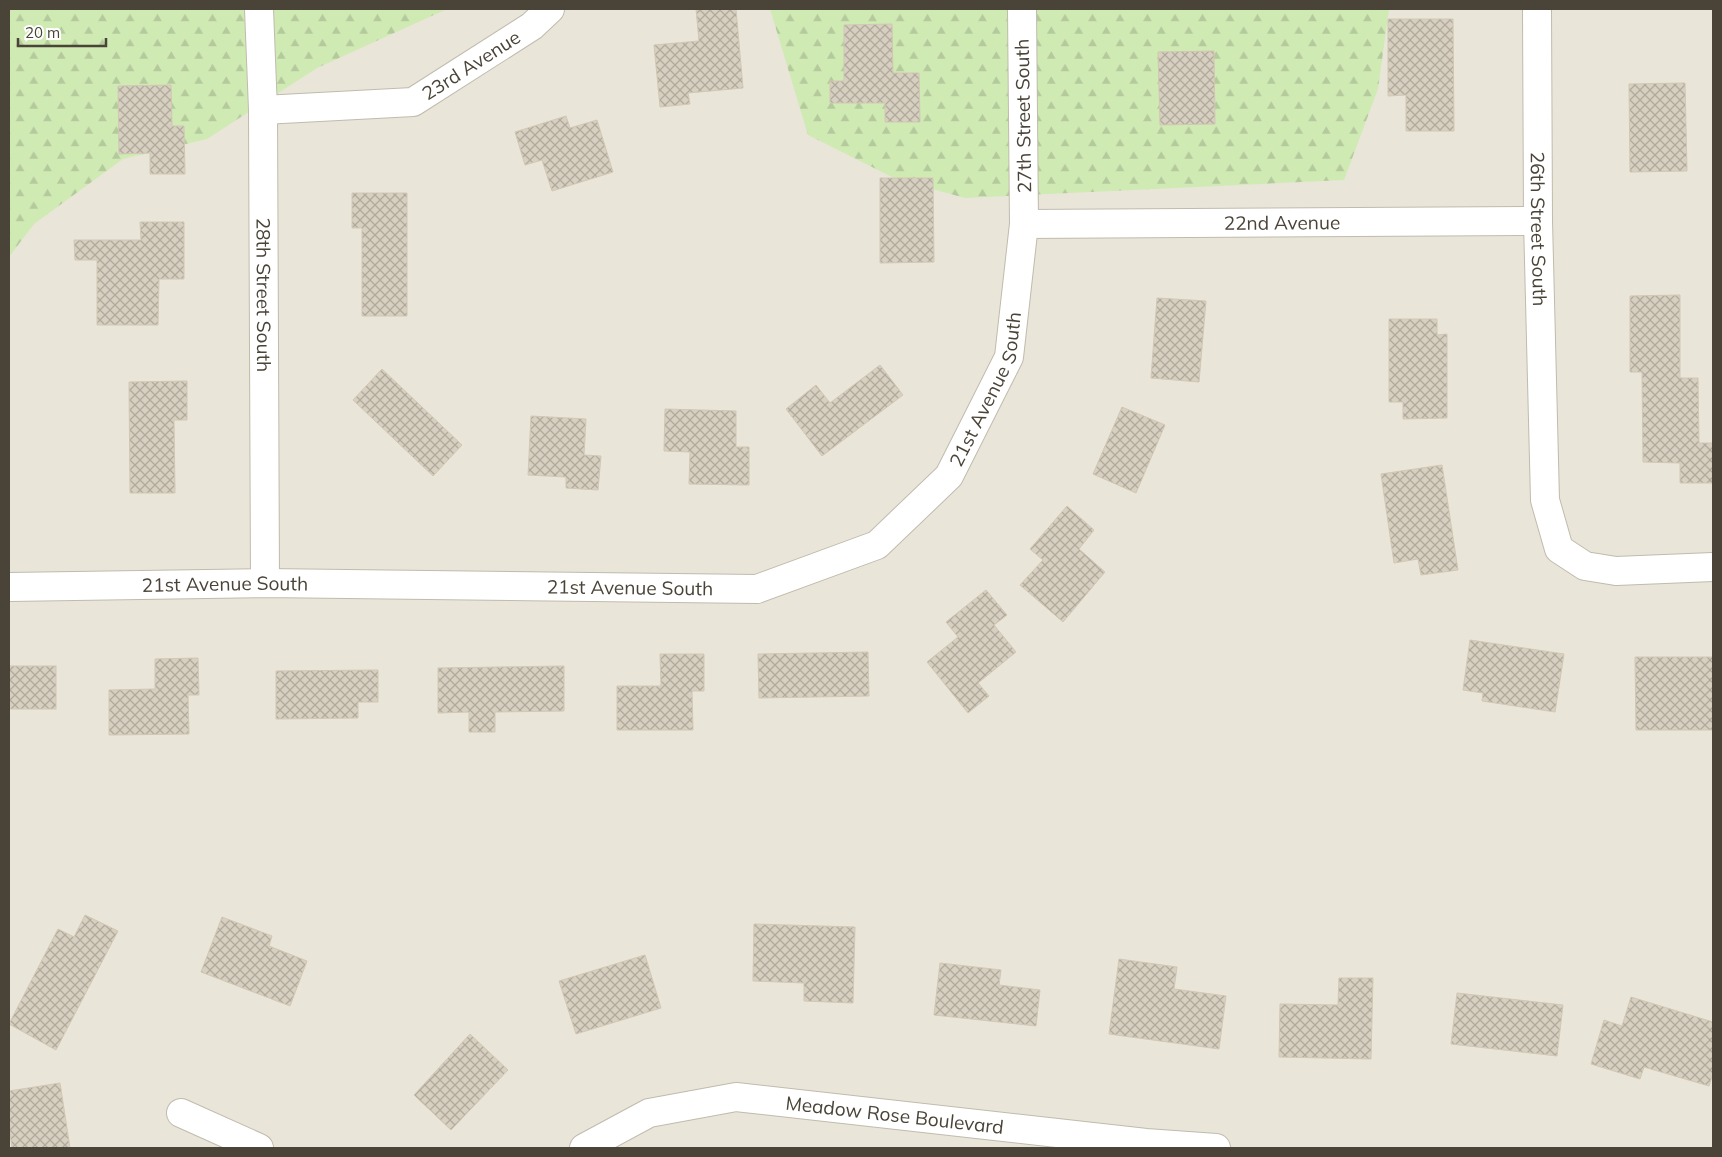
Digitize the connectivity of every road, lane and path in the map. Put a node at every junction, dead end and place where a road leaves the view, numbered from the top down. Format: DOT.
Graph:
graph roads {
  1 [pos="259,9"];
  2 [pos="550,9"];
  3 [pos="1022,9"];
  4 [pos="1538,9"];
  5 [pos="263,110"];
  6 [pos="1538,221"];
  7 [pos="1024,224"];
  8 [pos="1713,567"];
  9 [pos="265,583"];
  10 [pos="9,587"];
  11 [pos="180,1113"];
  12 [pos="1146,1146"];
  13 [pos="259,1148"];
  14 [pos="584,1148"];
  15 [pos="1216,1148"];
  1 -- 5 [label="street, 28th Street South"];
  2 -- 5 [label="street, 23rd Avenue"];
  3 -- 7 [label="street, 27th Street South"];
  4 -- 6 [label="street, 26th Street South"];
  5 -- 9 [label="street, 28th Street South"];
  6 -- 7 [label="street, 22nd Avenue"];
  6 -- 8 [label="street, 26th Street South"];
  7 -- 9 [label="street, 21st Avenue South"];
  9 -- 10 [label="street, 21st Avenue South"];
  11 -- 13 [label="street"];
  12 -- 14 [label="street, Meadow Rose Boulevard"];
  12 -- 15 [label="street, Meadow Rose Boulevard"];
}
